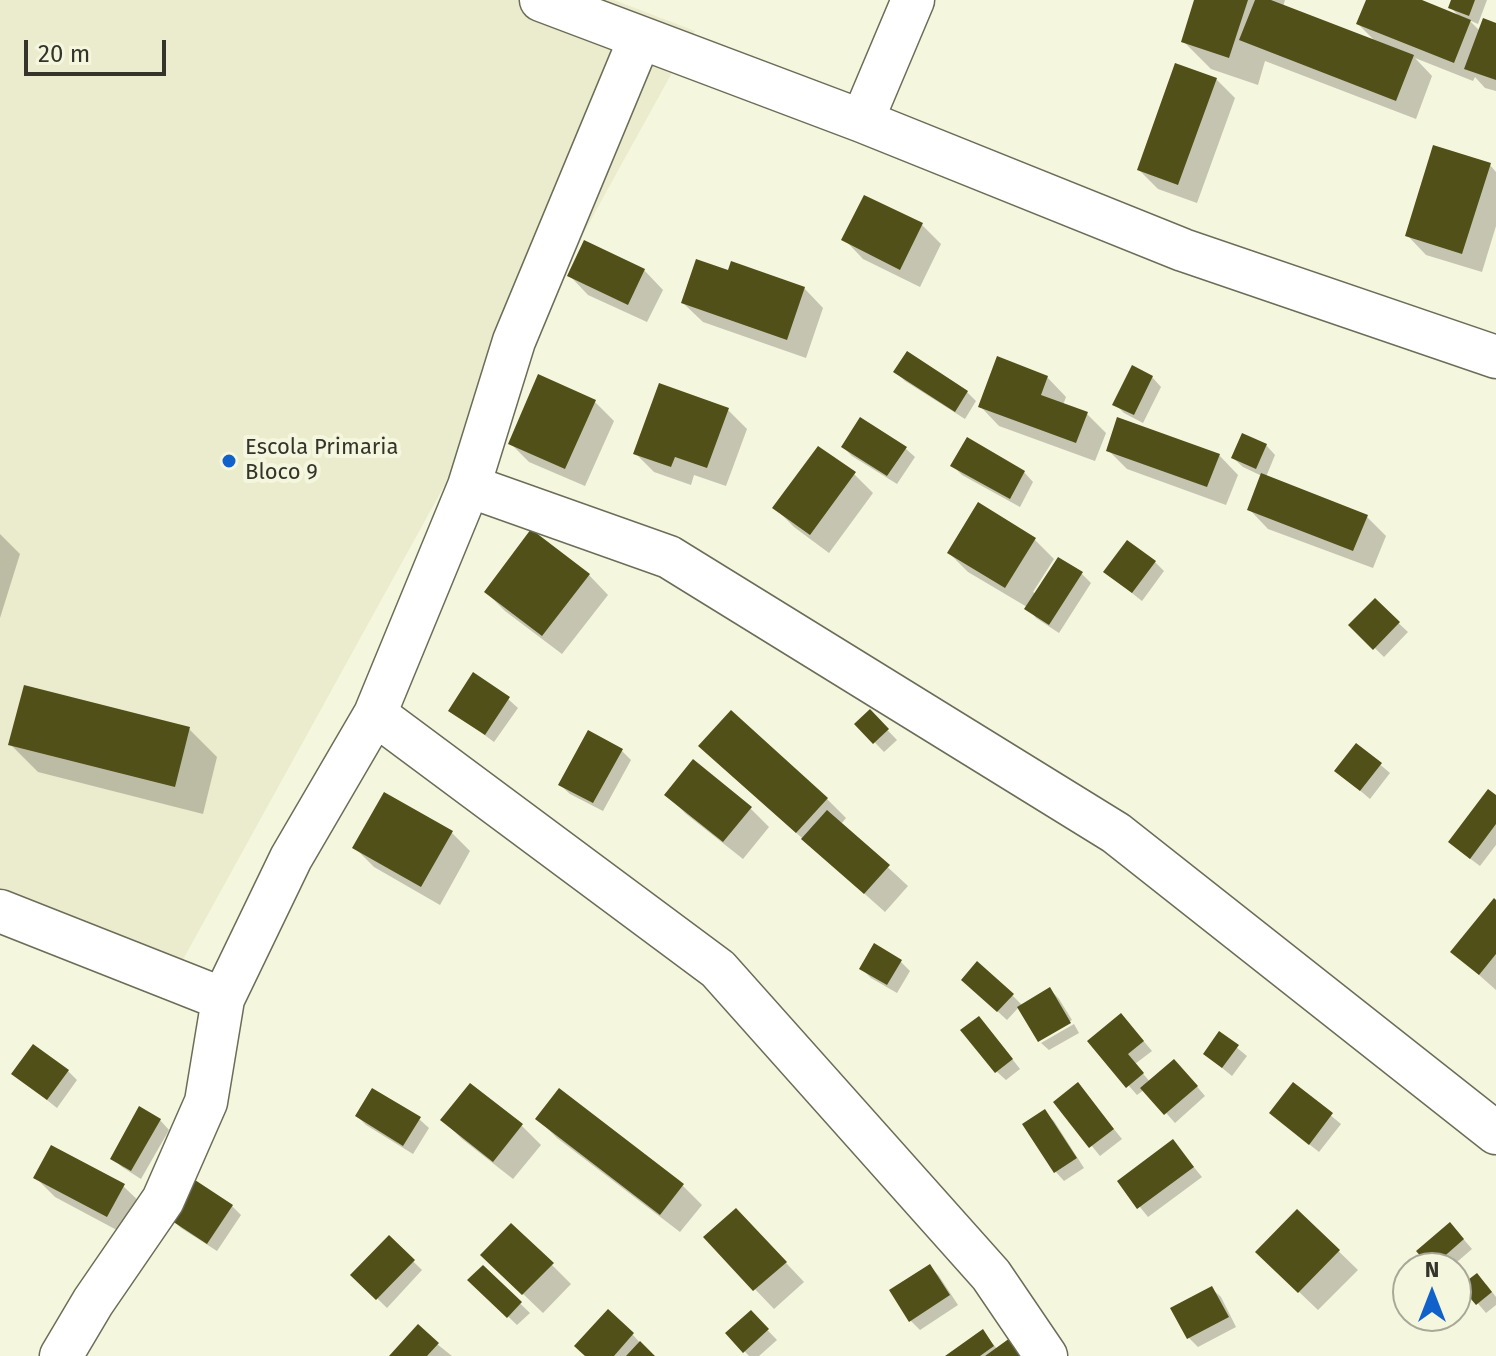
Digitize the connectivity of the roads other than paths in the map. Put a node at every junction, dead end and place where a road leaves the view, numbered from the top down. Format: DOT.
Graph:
graph roads {
  1 [pos="541,0"];
  2 [pos="913,0"];
  3 [pos="640,38"];
  4 [pos="862,121"];
  5 [pos="1496,357"];
  6 [pos="469,486"];
  7 [pos="375,714"];
  8 [pos="0,911"];
  9 [pos="223,999"];
  10 [pos="1496,1133"];
  11 [pos="61,1356"];
  12 [pos="1046,1356"];
  1 -- 3 [label="street"];
  2 -- 4 [label="street"];
  3 -- 4 [label="street"];
  3 -- 6 [label="street"];
  4 -- 5 [label="street"];
  6 -- 7 [label="street"];
  6 -- 10 [label="street"];
  7 -- 9 [label="street"];
  7 -- 12 [label="street"];
  8 -- 9 [label="street"];
  9 -- 11 [label="street"];
}
